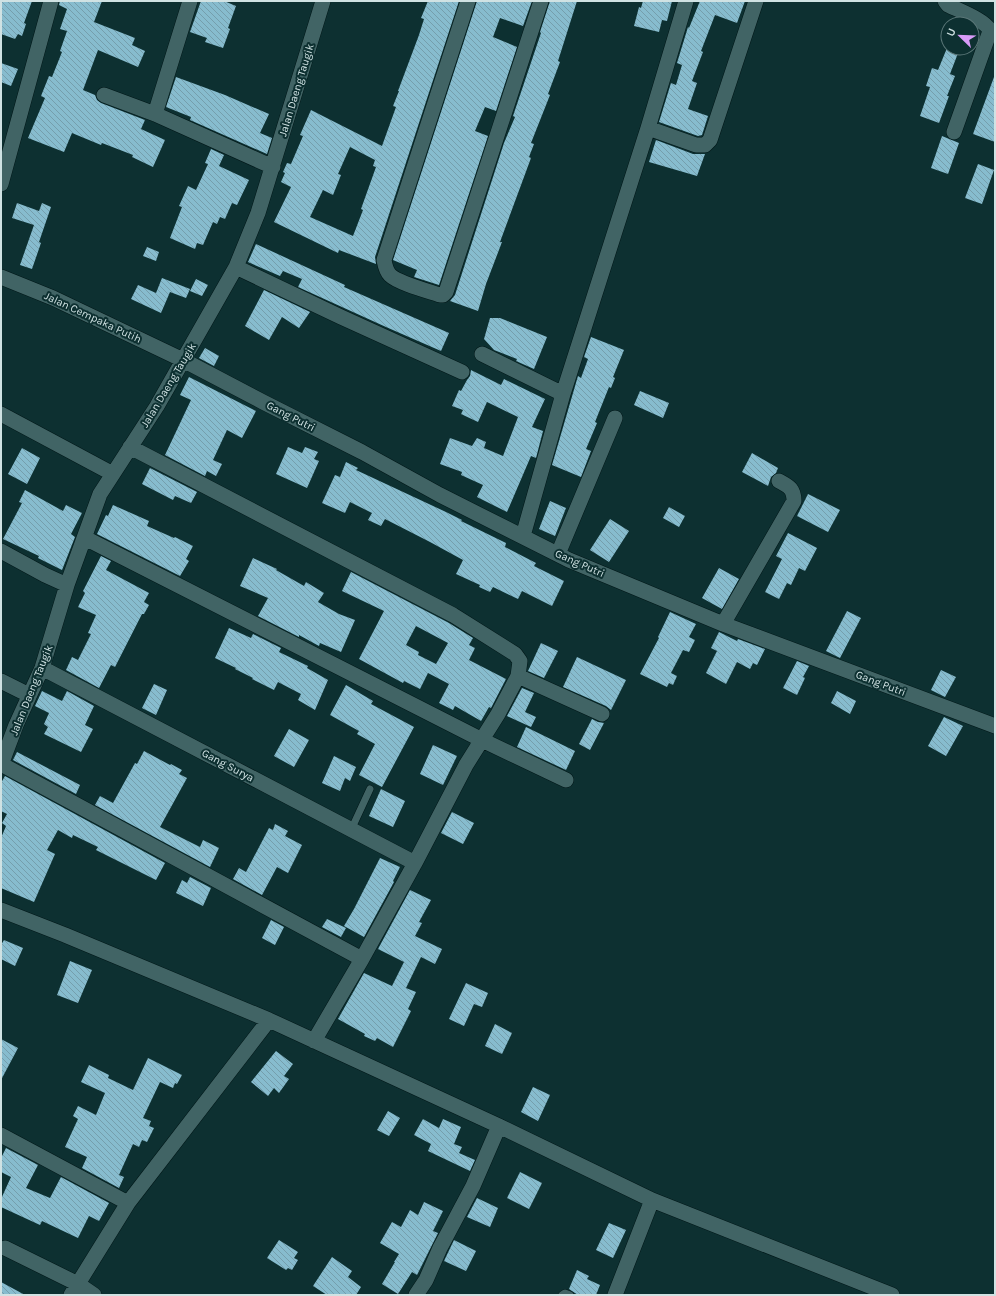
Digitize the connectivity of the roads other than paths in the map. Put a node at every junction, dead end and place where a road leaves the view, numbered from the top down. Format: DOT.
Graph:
graph roads {
  1 [pos="51,1"];
  2 [pos="190,1"];
  3 [pos="323,1"];
  4 [pos="468,1"];
  5 [pos="541,1"];
  6 [pos="686,1"];
  7 [pos="756,1"];
  8 [pos="946,1"];
  9 [pos="104,95"];
  10 [pos="155,114"];
  11 [pos="648,128"];
  12 [pos="954,132"];
  13 [pos="272,167"];
  14 [pos="1,184"];
  15 [pos="236,267"];
  16 [pos="1,277"];
  17 [pos="482,354"];
  18 [pos="183,360"];
  19 [pos="462,372"];
  20 [pos="563,394"];
  21 [pos="1,414"];
  22 [pos="615,418"];
  23 [pos="130,447"];
  24 [pos="113,474"];
  25 [pos="779,480"];
  26 [pos="522,536"];
  27 [pos="85,538"];
  28 [pos="1,552"];
  29 [pos="558,554"];
  30 [pos="67,585"];
  31 [pos="724,624"];
  32 [pos="42,668"];
  33 [pos="518,676"];
  34 [pos="1,681"];
  35 [pos="29,695"];
  36 [pos="602,714"];
  37 [pos="995,726"];
  38 [pos="482,740"];
  39 [pos="1,764"];
  40 [pos="566,780"];
  41 [pos="370,789"];
  42 [pos="351,830"];
  43 [pos="415,863"];
  44 [pos="1,910"];
  45 [pos="362,958"];
  46 [pos="269,1020"];
  47 [pos="314,1041"];
  48 [pos="500,1126"];
  49 [pos="1,1135"];
  50 [pos="652,1200"];
  51 [pos="128,1202"];
  52 [pos="5,1248"];
  53 [pos="75,1290"];
  54 [pos="94,1295"];
  55 [pos="416,1295"];
  56 [pos="562,1295"];
  57 [pos="570,1295"];
  58 [pos="615,1295"];
  59 [pos="892,1295"];
  1 -- 14 [label="street"];
  2 -- 10 [label="street"];
  3 -- 13 [label="street, Jalan Daeng Taugik"];
  4 -- 5 [label="street"];
  6 -- 11 [label="street"];
  7 -- 11 [label="street"];
  8 -- 12 [label="street"];
  9 -- 10 [label="street"];
  10 -- 13 [label="street"];
  11 -- 20 [label="street"];
  13 -- 15 [label="street, Jalan Daeng Taugik"];
  15 -- 18 [label="street, Jalan Daeng Taugik"];
  15 -- 19 [label="street"];
  16 -- 18 [label="street, Jalan Cempaka Putih"];
  17 -- 20 [label="street"];
  18 -- 23 [label="street, Jalan Daeng Taugik"];
  18 -- 26 [label="street, Gang Putri"];
  20 -- 26 [label="street"];
  21 -- 24 [label="street"];
  22 -- 29 [label="street"];
  23 -- 24 [label="street, Jalan Daeng Taugik"];
  23 -- 33 [label="street"];
  24 -- 27 [label="street, Jalan Daeng Taugik"];
  25 -- 31 [label="street"];
  26 -- 29 [label="street, Gang Putri"];
  27 -- 30 [label="street, Jalan Daeng Taugik"];
  27 -- 38 [label="street"];
  28 -- 30 [label="street"];
  29 -- 31 [label="street, Gang Putri"];
  30 -- 32 [label="street, Jalan Daeng Taugik"];
  31 -- 37 [label="street, Gang Putri"];
  32 -- 35 [label="street, Jalan Daeng Taugik"];
  32 -- 42 [label="street, Gang Surya"];
  33 -- 36 [label="street"];
  33 -- 38 [label="street"];
  34 -- 35 [label="street"];
  35 -- 39 [label="street, Jalan Daeng Taugik"];
  38 -- 40 [label="street"];
  38 -- 43 [label="street"];
  39 -- 45 [label="street"];
  41 -- 42 [label="lane"];
  42 -- 43 [label="street, Gang Surya"];
  43 -- 45 [label="street"];
  44 -- 46 [label="street"];
  45 -- 47 [label="street"];
  46 -- 47 [label="street"];
  46 -- 51 [label="street"];
  47 -- 48 [label="street"];
  48 -- 50 [label="street"];
  48 -- 55 [label="street"];
  49 -- 51 [label="street"];
  50 -- 58 [label="street"];
  50 -- 59 [label="street"];
  51 -- 53 [label="street"];
  52 -- 53 [label="street"];
  53 -- 54 [label="street"];
  56 -- 57 [label="lane"];
}
